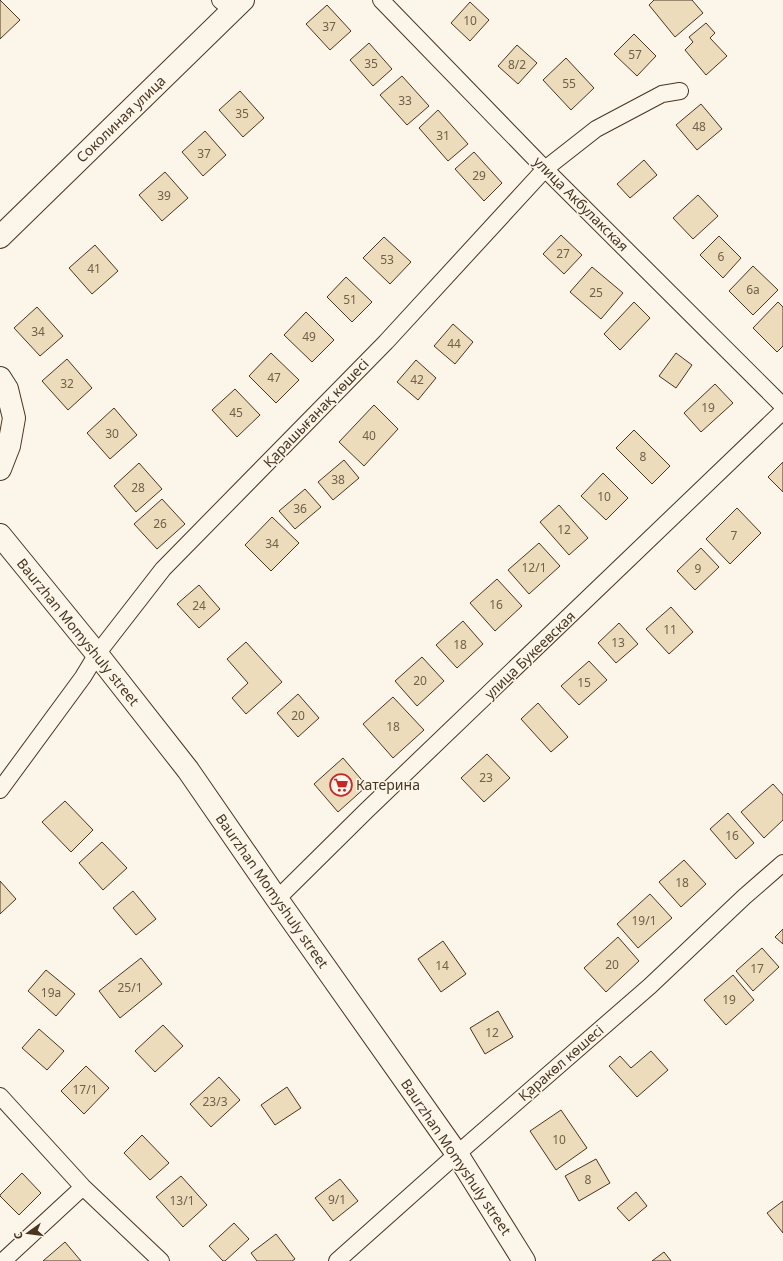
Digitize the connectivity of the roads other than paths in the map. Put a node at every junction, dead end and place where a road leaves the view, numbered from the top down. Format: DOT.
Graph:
graph roads {
  1 [pos="381,0"];
  2 [pos="232,3"];
  3 [pos="680,91"];
  4 [pos="546,169"];
  5 [pos="0,238"];
  6 [pos="0,378"];
  7 [pos="783,406"];
  8 [pos="783,411"];
  9 [pos="0,469"];
  10 [pos="0,535"];
  11 [pos="97,654"];
  12 [pos="0,790"];
  13 [pos="783,863"];
  14 [pos="277,899"];
  15 [pos="0,1096"];
  16 [pos="457,1154"];
  17 [pos="83,1187"];
  18 [pos="3,1261"];
  19 [pos="161,1261"];
  20 [pos="337,1261"];
  21 [pos="524,1261"];
  1 -- 4 [label="street, улица Акбулакская"];
  2 -- 5 [label="street, Соколиная улица"];
  3 -- 4 [label="street, Қарашығанақ көшесі"];
  4 -- 7 [label="street, улица Акбулакская"];
  4 -- 11 [label="street, Қарашығанақ көшесі"];
  6 -- 9 [label="street"];
  8 -- 14 [label="street, улица Букеевская"];
  10 -- 11 [label="street, Baurzhan Momyshuly street"];
  11 -- 12 [label="street, Қарашығанақ көшесі"];
  11 -- 14 [label="street, Baurzhan Momyshuly street"];
  13 -- 16 [label="street, Қаракөл көшесі"];
  14 -- 16 [label="street, Baurzhan Momyshuly street"];
  15 -- 17 [label="street"];
  16 -- 20 [label="street, Қаракөл көшесі"];
  16 -- 21 [label="street, Baurzhan Momyshuly street"];
  17 -- 18 [label="street"];
  17 -- 19 [label="street"];
}
